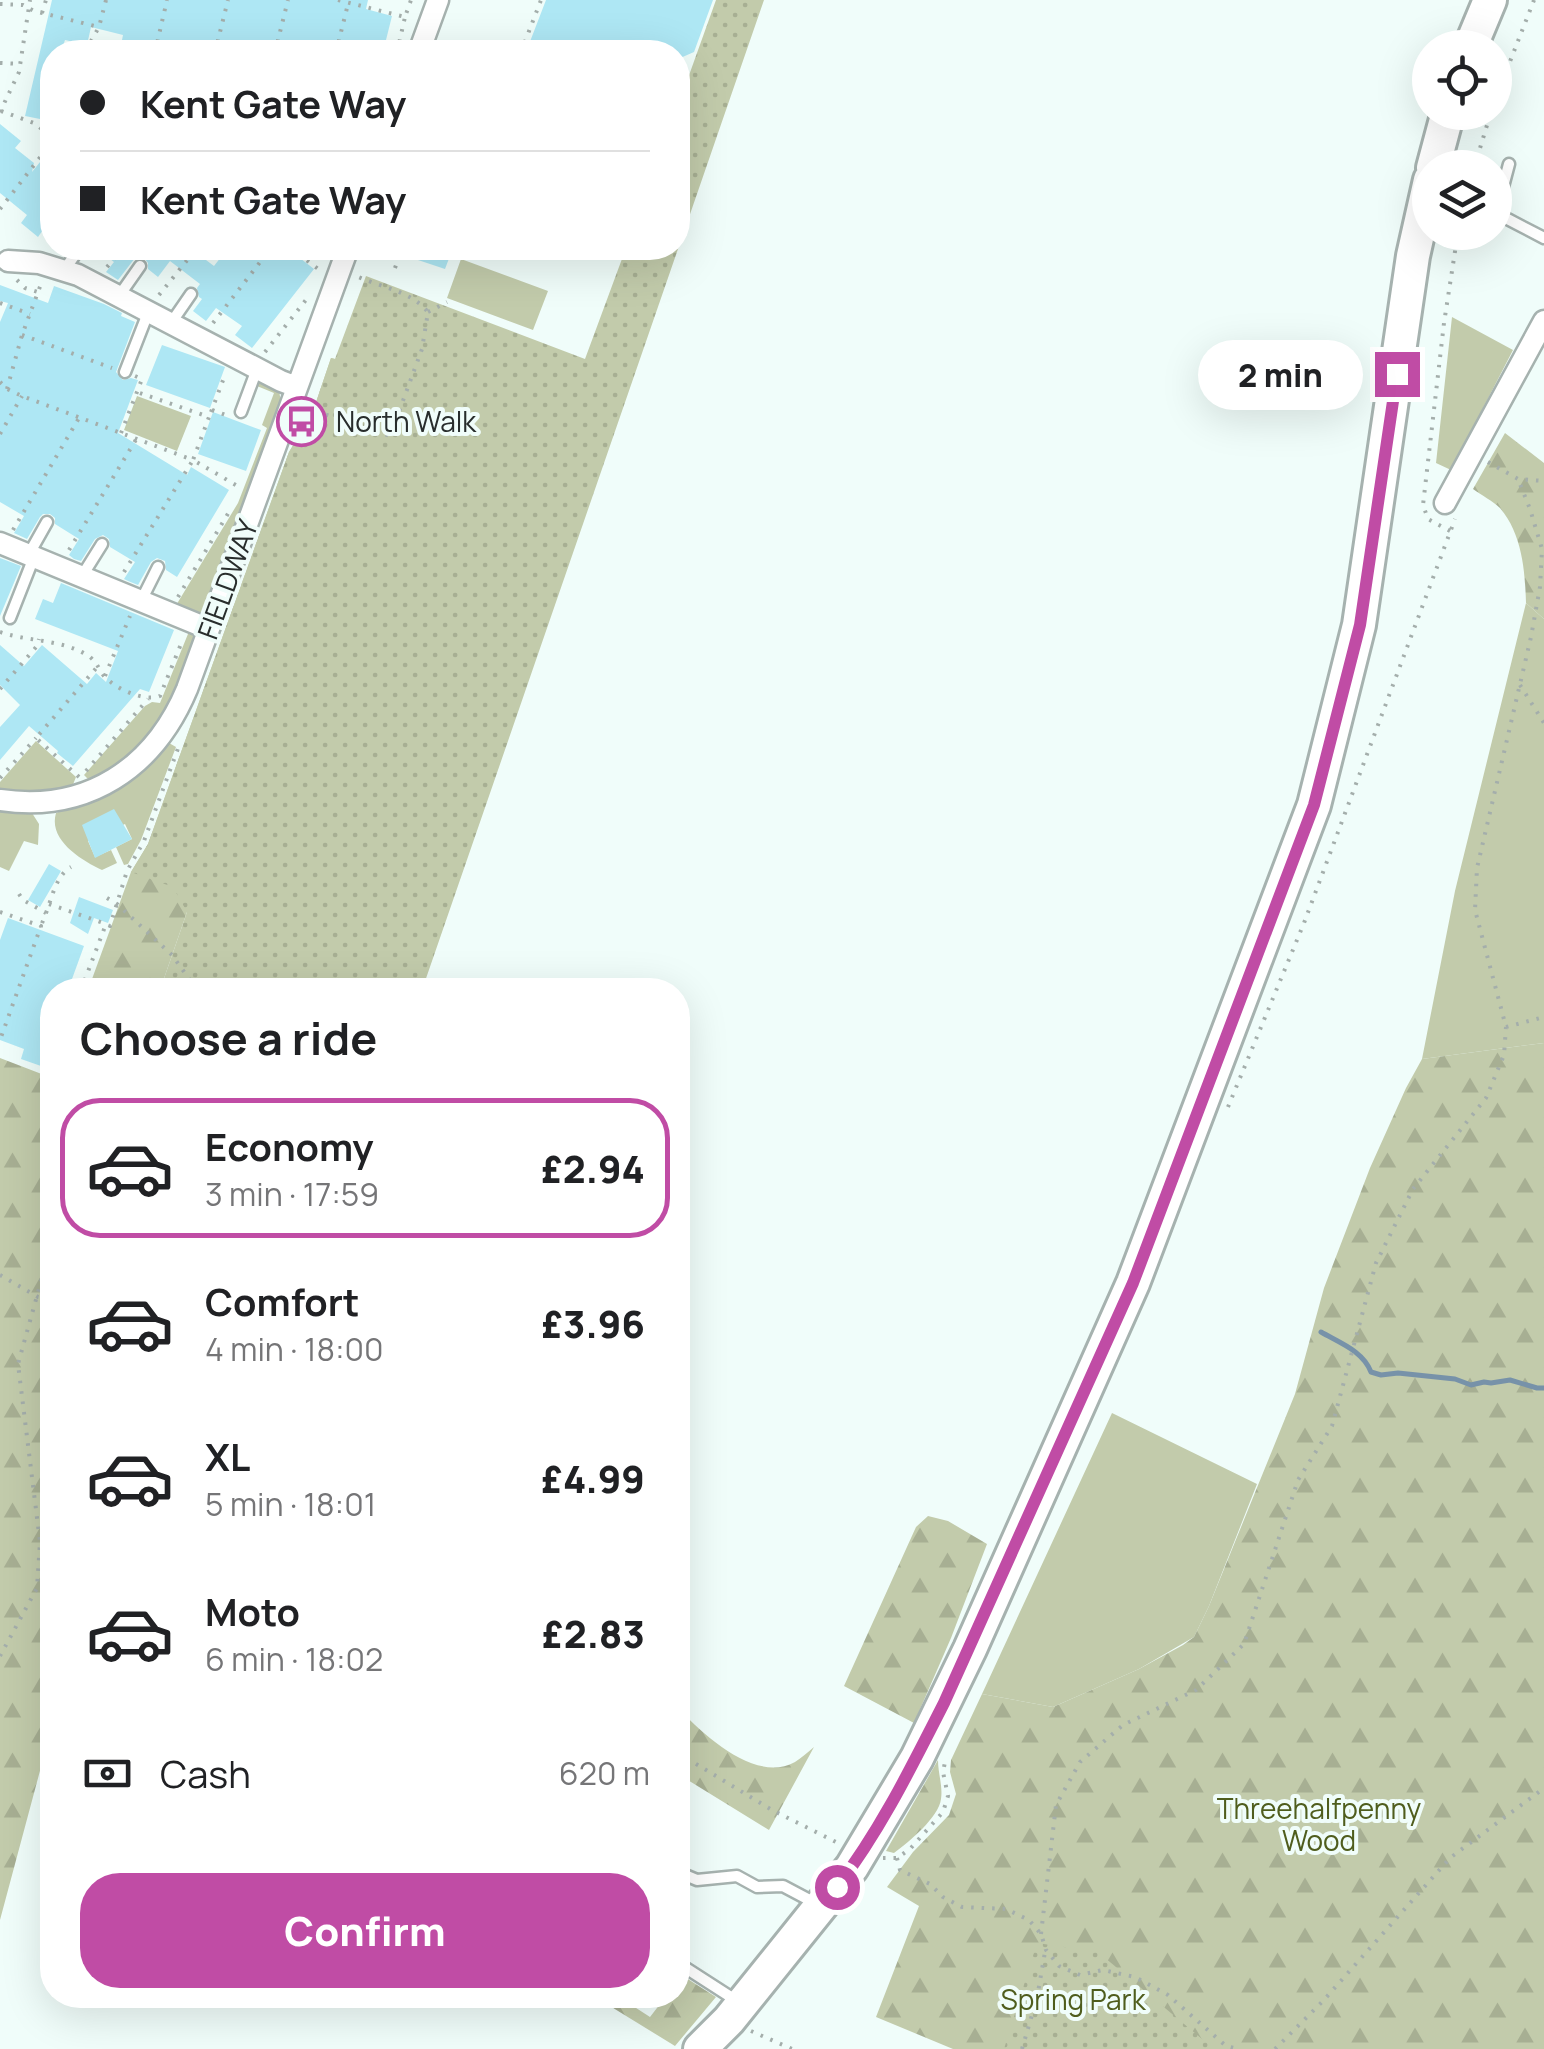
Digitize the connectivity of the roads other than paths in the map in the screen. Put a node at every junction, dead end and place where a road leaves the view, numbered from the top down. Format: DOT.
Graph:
graph roads {
  1 [pos="438,0"];
  2 [pos="1490,0"];
  3 [pos="1478,30"];
  4 [pos="423,40"];
  5 [pos="1512,221"];
  6 [pos="1544,238"];
  7 [pos="1414,250"];
  8 [pos="71,260"];
  9 [pos="339,260"];
  10 [pos="8,262"];
  11 [pos="140,266"];
  12 [pos="64,270"];
  13 [pos="191,294"];
  14 [pos="119,296"];
  15 [pos="149,311"];
  16 [pos="1544,321"];
  17 [pos="172,323"];
  18 [pos="255,368"];
  19 [pos="125,372"];
  20 [pos="294,395"];
  21 [pos="240,416"];
  22 [pos="1445,503"];
  23 [pos="47,522"];
  24 [pos="2,544"];
  25 [pos="102,544"];
  26 [pos="32,556"];
  27 [pos="158,567"];
  28 [pos="82,576"];
  29 [pos="139,600"];
  30 [pos="10,618"];
  31 [pos="200,625"];
  32 [pos="0,800"];
  33 [pos="690,1877"];
  34 [pos="821,1907"];
  35 [pos="690,1973"];
  36 [pos="735,2012"];
  37 [pos="700,2049"];
  1 -- 4 [label="street"];
  2 -- 3 [label="main road"];
  5 -- 6 [label="lane"];
  7 -- 34 [label="main road"];
  8 -- 12 [label="lane"];
  9 -- 20 [label="street, FIELDWAY"];
  10 -- 12 [label="street"];
  11 -- 14 [label="lane"];
  12 -- 14 [label="street"];
  13 -- 17 [label="lane"];
  14 -- 15 [label="street"];
  15 -- 17 [label="street"];
  15 -- 19 [label="lane"];
  16 -- 22 [label="street"];
  17 -- 18 [label="street"];
  18 -- 20 [label="street"];
  18 -- 21 [label="lane"];
  20 -- 31 [label="street, FIELDWAY"];
  23 -- 26 [label="lane"];
  24 -- 26 [label="street"];
  25 -- 28 [label="lane"];
  26 -- 28 [label="street"];
  26 -- 30 [label="lane"];
  27 -- 29 [label="lane"];
  28 -- 29 [label="street"];
  29 -- 31 [label="street"];
  31 -- 32 [label="street, FIELDWAY"];
  33 -- 34 [label="lane"];
  34 -- 36 [label="main road"];
  35 -- 36 [label="lane"];
  36 -- 37 [label="main road"];
}
